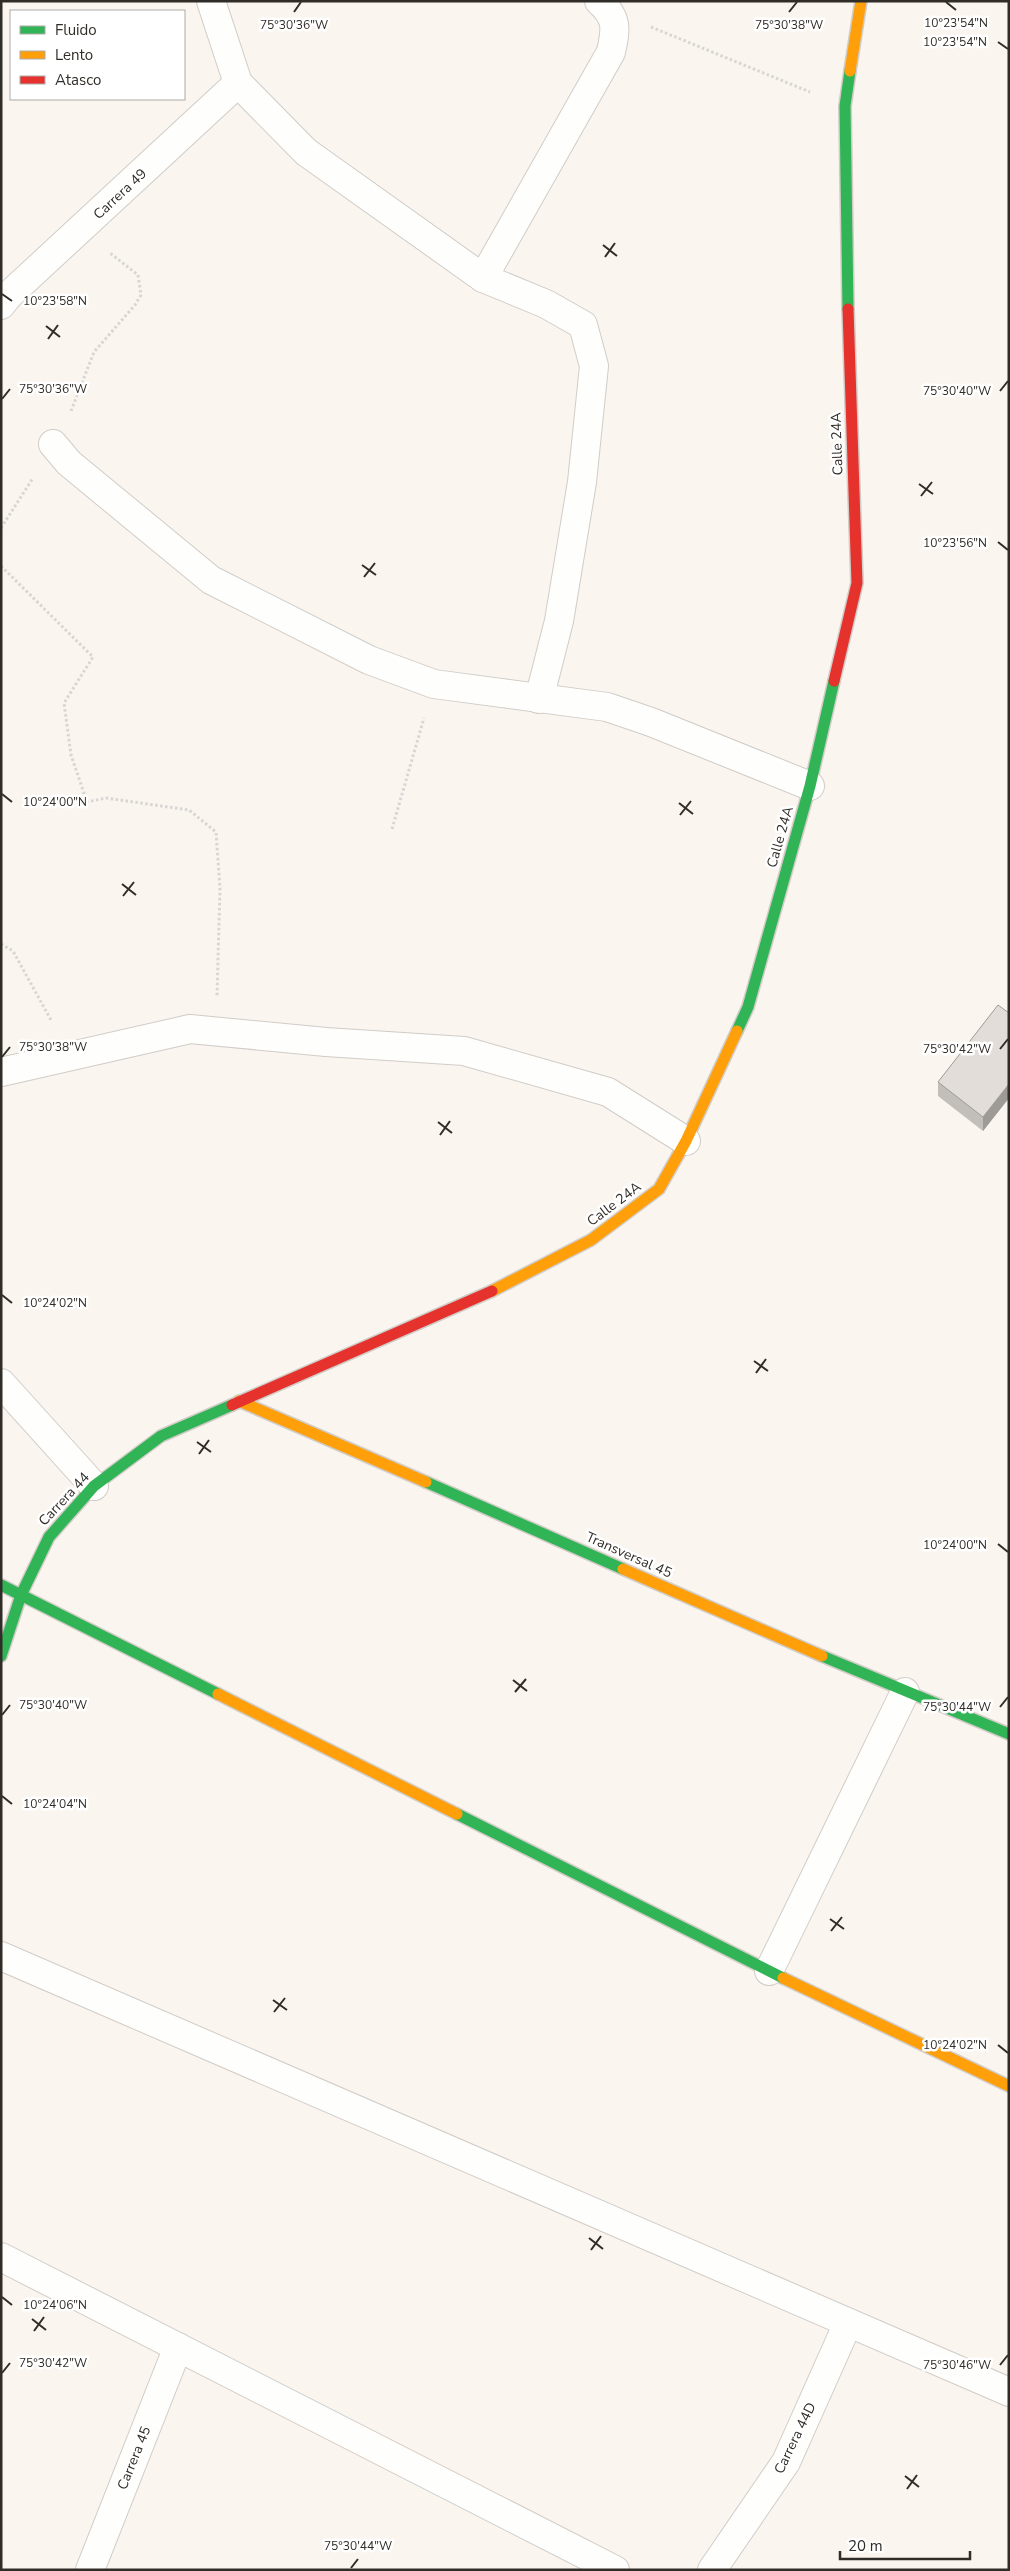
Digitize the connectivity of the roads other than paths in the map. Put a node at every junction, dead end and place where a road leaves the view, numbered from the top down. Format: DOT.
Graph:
graph roads {
  1 [pos="210,1"];
  2 [pos="862,1"];
  3 [pos="603,5"];
  4 [pos="238,83"];
  5 [pos="483,278"];
  6 [pos="1,305"];
  7 [pos="53,444"];
  8 [pos="539,699"];
  9 [pos="810,786"];
  10 [pos="1,1072"];
  11 [pos="686,1141"];
  12 [pos="1,1383"];
  13 [pos="238,1401"];
  14 [pos="94,1486"];
  15 [pos="1,1585"];
  16 [pos="21,1595"];
  17 [pos="1,1656"];
  18 [pos="905,1692"];
  19 [pos="1009,1734"];
  20 [pos="1,1956"];
  21 [pos="769,1971"];
  22 [pos="1009,2086"];
  23 [pos="1,2256"];
  24 [pos="848,2322"];
  25 [pos="178,2347"];
  26 [pos="1009,2392"];
  27 [pos="90,2570"];
  28 [pos="615,2570"];
  29 [pos="712,2570"];
  1 -- 4 [label="street"];
  2 -- 9 [label="street, Calle 24A"];
  3 -- 5 [label="street"];
  4 -- 5 [label="street"];
  4 -- 6 [label="street, Carrera 49"];
  5 -- 8 [label="street"];
  7 -- 8 [label="street"];
  8 -- 9 [label="street"];
  9 -- 11 [label="street, Calle 24A"];
  10 -- 11 [label="street"];
  11 -- 13 [label="street, Calle 24A"];
  12 -- 14 [label="street"];
  13 -- 14 [label="street, Carrera 44"];
  13 -- 18 [label="street, Transversal 45"];
  14 -- 16 [label="street, Carrera 44"];
  15 -- 16 [label="street"];
  16 -- 17 [label="street, Carrera 44"];
  16 -- 21 [label="street"];
  18 -- 19 [label="street, Transversal 45"];
  18 -- 21 [label="street"];
  20 -- 24 [label="street"];
  21 -- 22 [label="street"];
  23 -- 25 [label="street"];
  24 -- 26 [label="street"];
  24 -- 29 [label="street, Carrera 44D"];
  25 -- 27 [label="street, Carrera 45"];
  25 -- 28 [label="street"];
}
